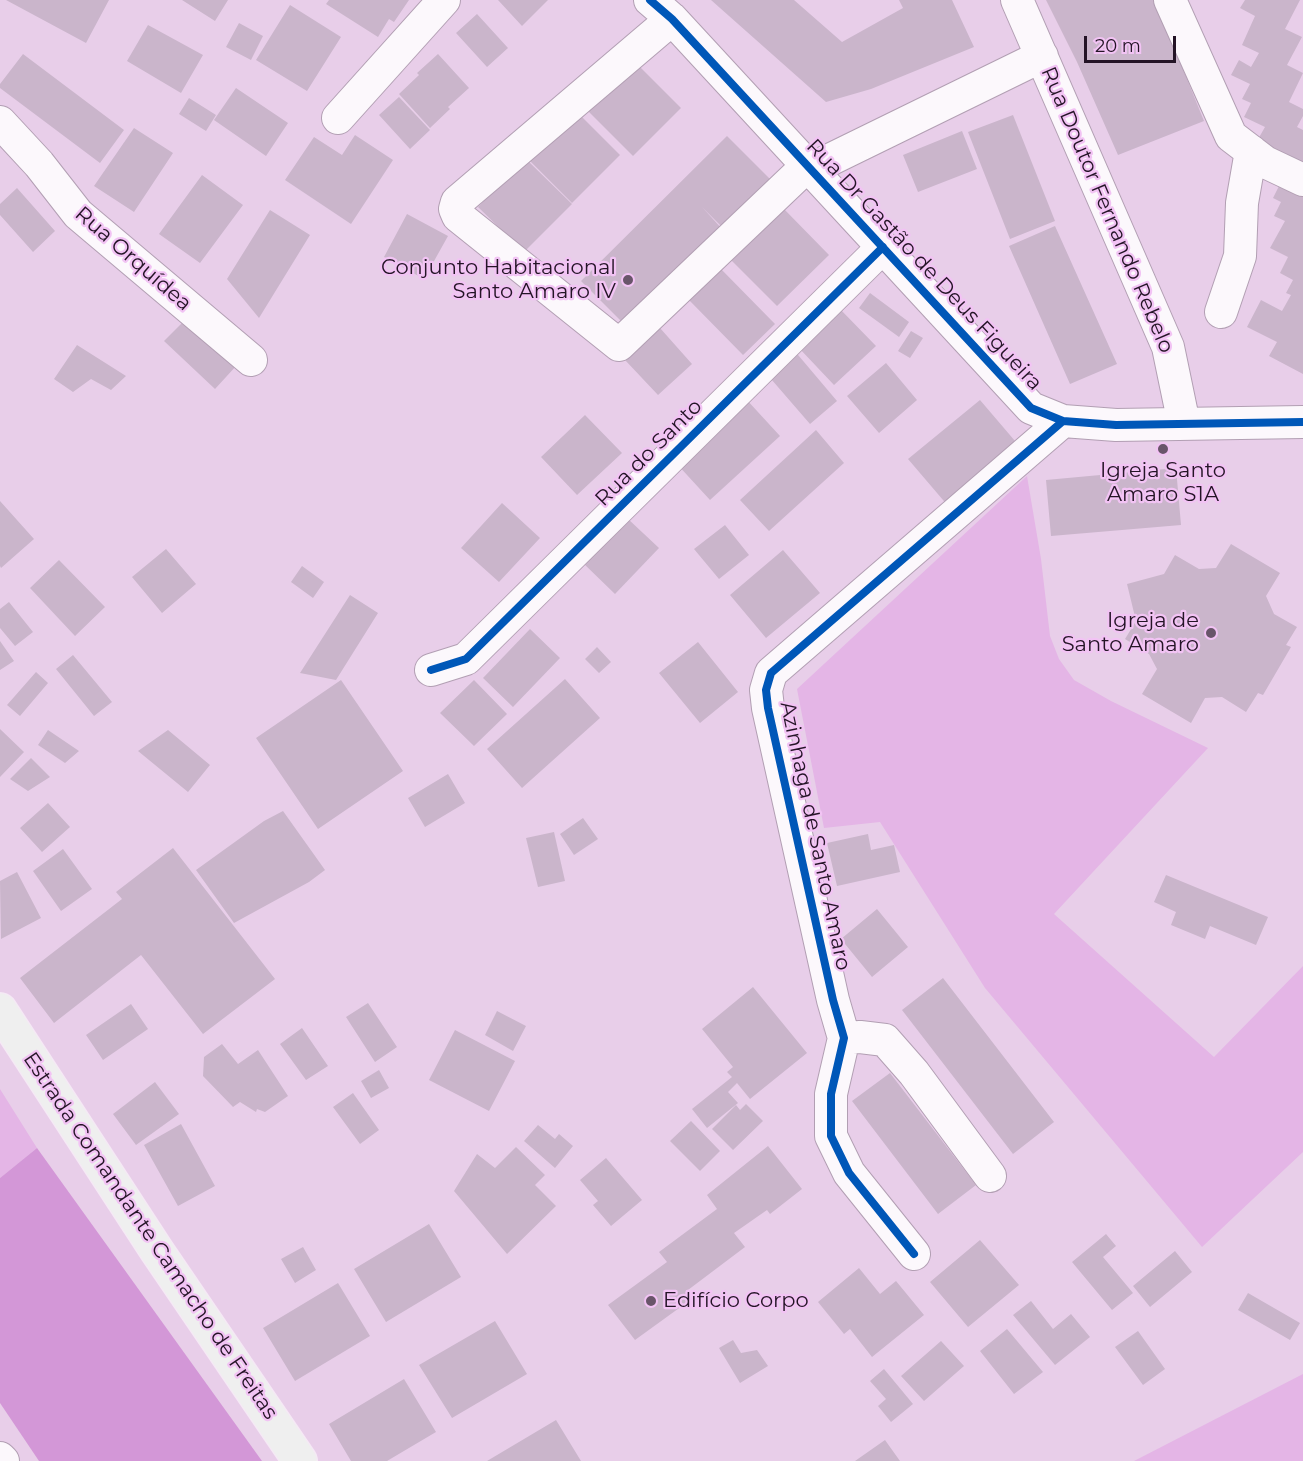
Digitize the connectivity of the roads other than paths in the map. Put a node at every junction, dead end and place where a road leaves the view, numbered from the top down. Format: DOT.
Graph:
graph roads {
  1 [pos="444,0"];
  2 [pos="1017,0"];
  3 [pos="1170,0"];
  4 [pos="661,10"];
  5 [pos="1042,57"];
  6 [pos="338,118"];
  7 [pos="0,122"];
  8 [pos="1251,151"];
  9 [pos="809,167"];
  10 [pos="1303,180"];
  11 [pos="883,247"];
  12 [pos="1221,312"];
  13 [pos="251,360"];
  14 [pos="1063,421"];
  15 [pos="1303,422"];
  16 [pos="1184,424"];
  17 [pos="431,670"];
  18 [pos="0,1010"];
  19 [pos="844,1038"];
  20 [pos="990,1176"];
  21 [pos="914,1254"];
  22 [pos="300,1461"];
  1 -- 6 [label="street"];
  2 -- 5 [label="street, Rua Doutor Fernando Rebelo"];
  3 -- 8 [label="street"];
  4 -- 9 [label="street, Rua Dr Gastão de Deus Figueira"];
  4 -- 9 [label="street"];
  5 -- 9 [label="street"];
  5 -- 16 [label="street, Rua Doutor Fernando Rebelo"];
  7 -- 13 [label="street, Rua Orquídea"];
  8 -- 10 [label="street"];
  8 -- 12 [label="street"];
  9 -- 11 [label="street, Rua Dr Gastão de Deus Figueira"];
  11 -- 14 [label="street, Rua Dr Gastão de Deus Figueira"];
  11 -- 17 [label="street, Rua do Santo"];
  14 -- 16 [label="street, Rua Dr Gastão de Deus Figueira"];
  14 -- 19 [label="street, Azinhaga de Santo Amaro"];
  15 -- 16 [label="street, Rua Dr Gastão de Deus Figueira"];
  18 -- 22 [label="main road, Estrada Comandante Camacho de Freitas"];
  19 -- 20 [label="street"];
  19 -- 21 [label="street, Azinhaga de Santo Amaro"];
}
